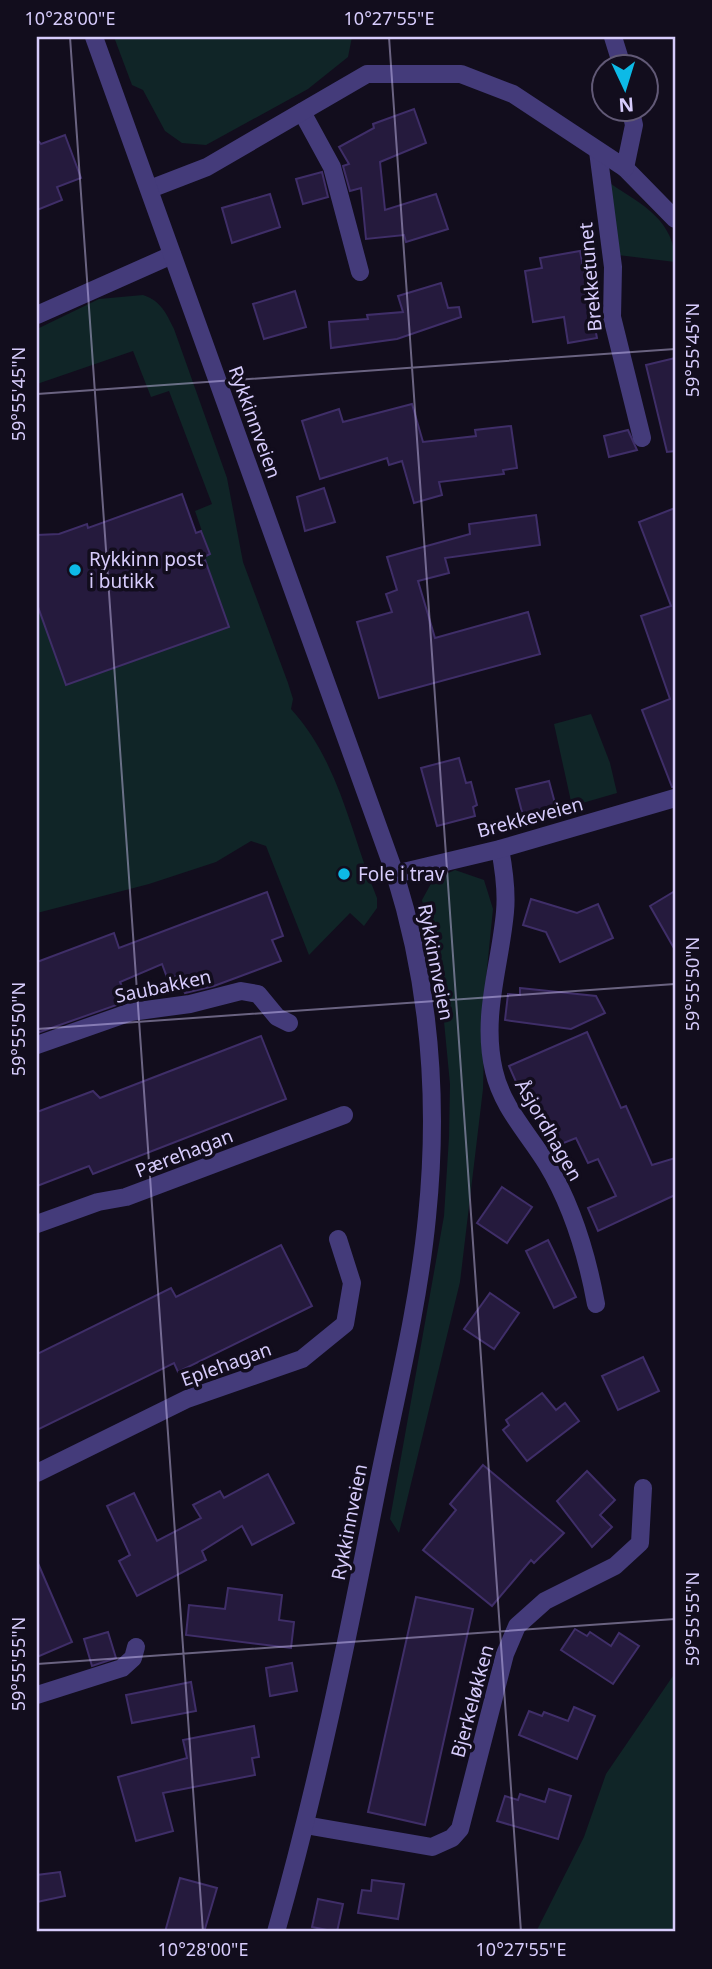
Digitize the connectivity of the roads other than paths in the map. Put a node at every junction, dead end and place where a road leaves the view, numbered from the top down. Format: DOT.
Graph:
graph roads {
  1 [pos="94,37"];
  2 [pos="302,111"];
  3 [pos="633,122"];
  4 [pos="598,151"];
  5 [pos="625,168"];
  6 [pos="150,189"];
  7 [pos="675,219"];
  8 [pos="172,255"];
  9 [pos="360,272"];
  10 [pos="37,315"];
  11 [pos="642,438"];
  12 [pos="675,798"];
  13 [pos="500,849"];
  14 [pos="395,874"];
  15 [pos="289,1023"];
  16 [pos="37,1045"];
  17 [pos="344,1115"];
  18 [pos="37,1224"];
  19 [pos="338,1239"];
  20 [pos="596,1304"];
  21 [pos="37,1473"];
  22 [pos="643,1488"];
  23 [pos="136,1647"];
  24 [pos="37,1695"];
  25 [pos="306,1825"];
  26 [pos="276,1932"];
  1 -- 6 [label="street, Rykkinnveien"];
  2 -- 4 [label="street"];
  2 -- 6 [label="street"];
  2 -- 9 [label="street"];
  3 -- 5 [label="street"];
  4 -- 5 [label="street"];
  4 -- 11 [label="street, Brekketunet"];
  5 -- 7 [label="street"];
  6 -- 8 [label="street, Rykkinnveien"];
  8 -- 10 [label="street"];
  8 -- 14 [label="street, Rykkinnveien"];
  12 -- 13 [label="street, Brekkeveien"];
  13 -- 14 [label="street, Brekkeveien"];
  13 -- 20 [label="street, Åsjordhagen"];
  14 -- 25 [label="street, Rykkinnveien"];
  15 -- 16 [label="street, Saubakken"];
  17 -- 18 [label="street, Pærehagan"];
  19 -- 21 [label="street, Eplehagan"];
  22 -- 25 [label="street, Bjerkeløkken"];
  23 -- 24 [label="street"];
  25 -- 26 [label="street, Rykkinnveien"];
}
